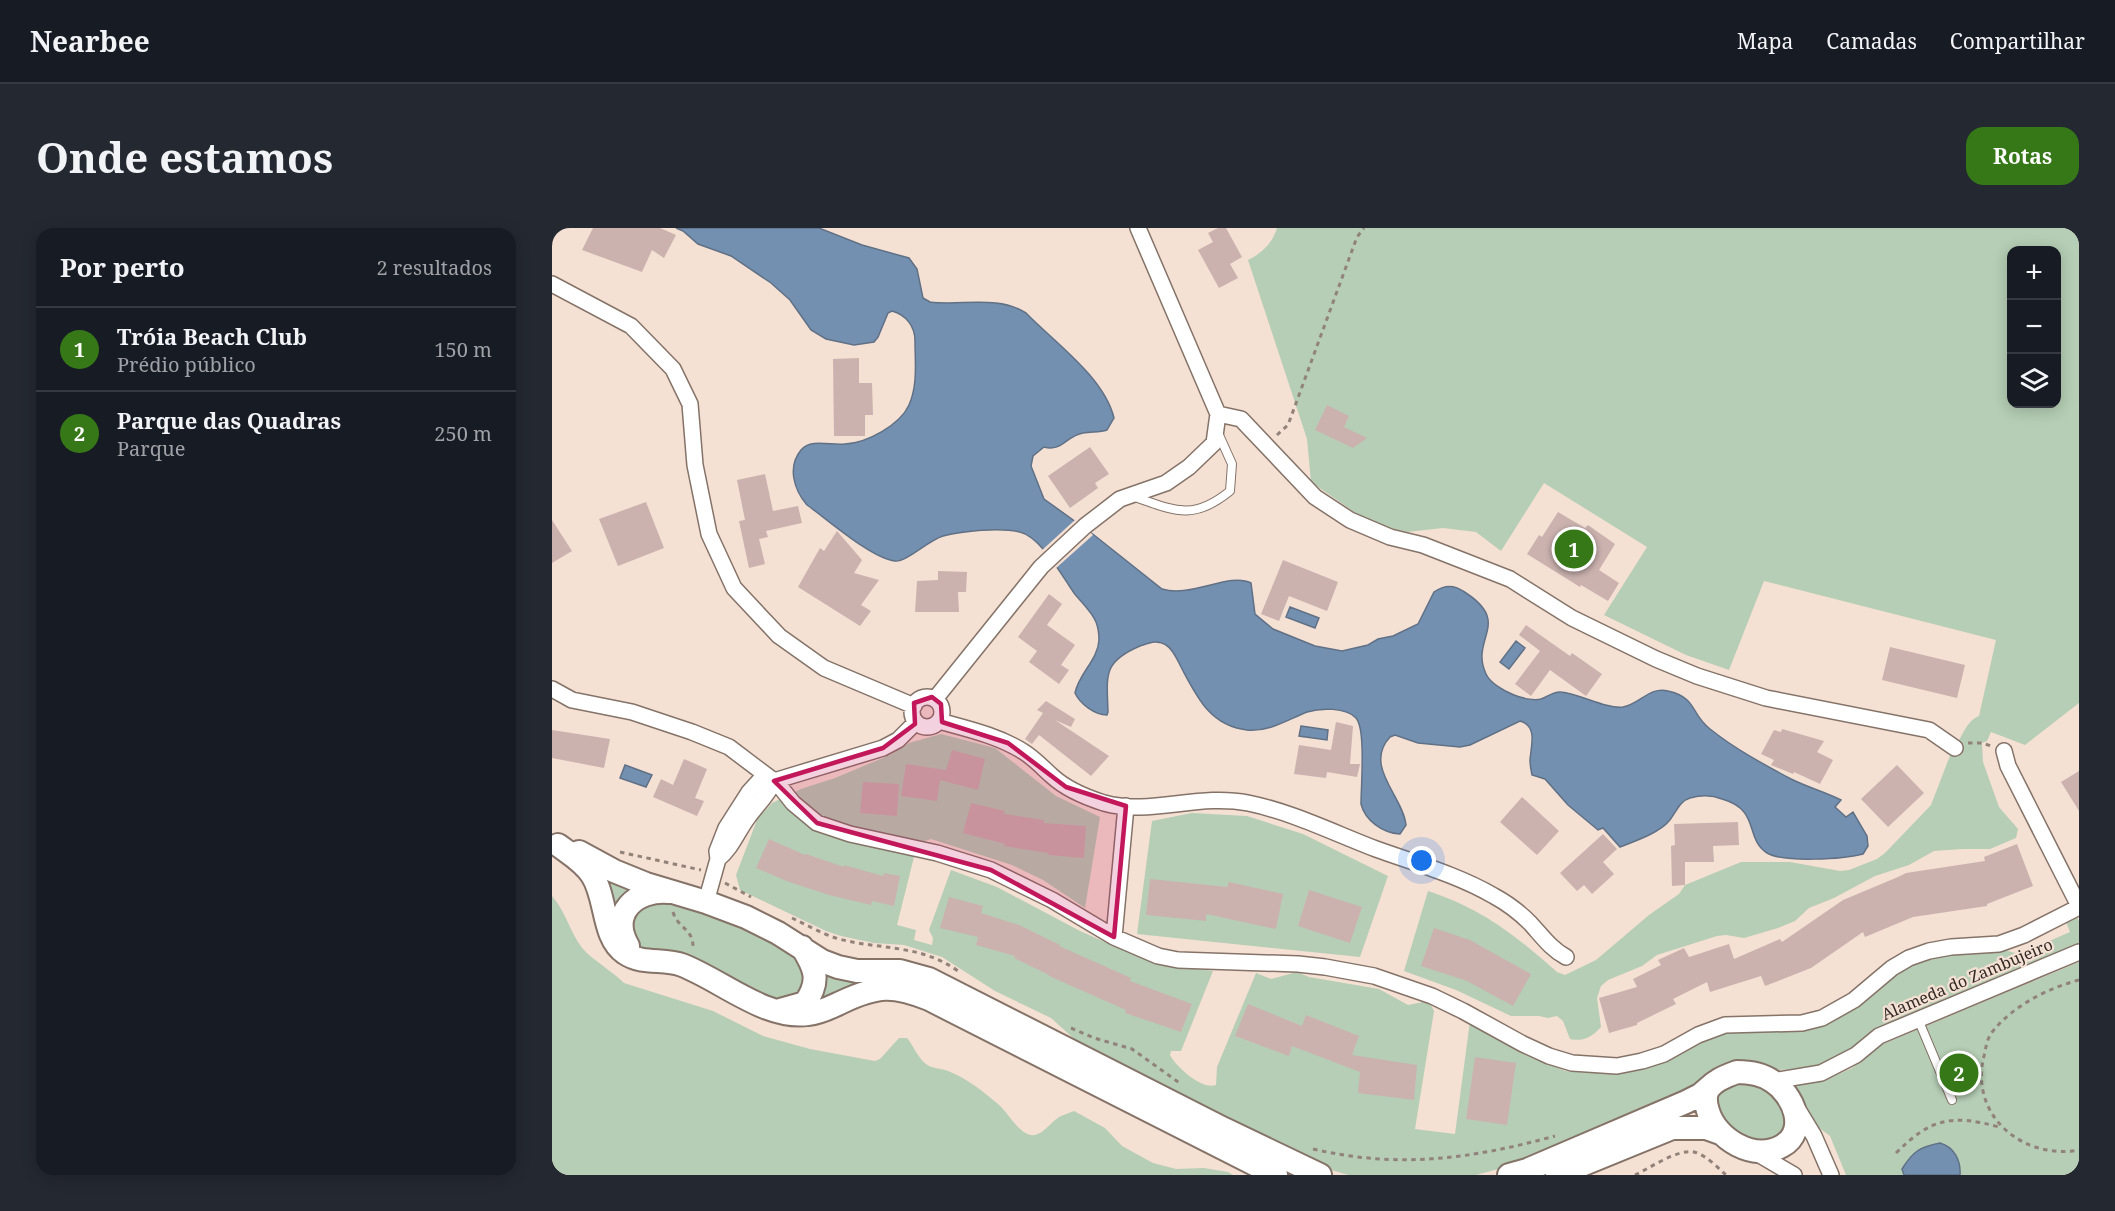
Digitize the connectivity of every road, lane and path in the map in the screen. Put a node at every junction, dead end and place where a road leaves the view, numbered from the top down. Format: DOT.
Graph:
graph roads {
  1 [pos="1138,228"];
  2 [pos="1364,228"];
  3 [pos="552,284"];
  4 [pos="1217,421"];
  5 [pos="1267,445"];
  6 [pos="1131,495"];
  7 [pos="552,689"];
  8 [pos="935,699"];
  9 [pos="914,706"];
  10 [pos="939,721"];
  11 [pos="916,722"];
  12 [pos="1955,748"];
  13 [pos="2004,751"];
  14 [pos="771,778"];
  15 [pos="1126,806"];
  16 [pos="555,844"];
  17 [pos="617,851"];
  18 [pos="713,876"];
  19 [pos="676,893"];
  20 [pos="758,901"];
  21 [pos="706,902"];
  22 [pos="2079,907"];
  23 [pos="786,915"];
  24 [pos="1114,937"];
  25 [pos="801,947"];
  26 [pos="2079,952"];
  27 [pos="1566,957"];
  28 [pos="642,959"];
  29 [pos="697,972"];
  30 [pos="963,975"];
  31 [pos="2079,980"];
  32 [pos="766,1006"];
  33 [pos="1918,1019"];
  34 [pos="1068,1027"];
  35 [pos="1773,1081"];
  36 [pos="1715,1082"];
  37 [pos="1184,1086"];
  38 [pos="1791,1100"];
  39 [pos="1952,1100"];
  40 [pos="2001,1127"];
  41 [pos="1720,1133"];
  42 [pos="1557,1136"];
  43 [pos="1309,1148"];
  44 [pos="1748,1148"];
  45 [pos="2079,1149"];
  46 [pos="1896,1153"];
  47 [pos="1276,1175"];
  48 [pos="1320,1175"];
  49 [pos="1509,1175"];
  50 [pos="1557,1175"];
  51 [pos="1635,1175"];
  52 [pos="1726,1175"];
  53 [pos="1794,1175"];
  54 [pos="1831,1175"];
  1 -- 4 [label="street"];
  2 -- 5 [label="path"];
  3 -- 9 [label="street"];
  4 -- 5 [label="street"];
  4 -- 6 [label="street"];
  4 -- 6 [label="lane"];
  5 -- 12 [label="street"];
  6 -- 8 [label="street"];
  7 -- 14 [label="street"];
  8 -- 9 [label="street"];
  8 -- 10 [label="street"];
  9 -- 11 [label="street"];
  10 -- 11 [label="street"];
  10 -- 15 [label="street"];
  11 -- 14 [label="street"];
  12 -- 13 [label="path"];
  13 -- 22 [label="street"];
  14 -- 18 [label="street"];
  14 -- 24 [label="street"];
  15 -- 24 [label="street"];
  15 -- 27 [label="street"];
  16 -- 19 [label="main road"];
  16 -- 28 [label="main road"];
  17 -- 18 [label="path"];
  18 -- 20 [label="path"];
  18 -- 21 [label="street"];
  19 -- 21 [label="main road"];
  19 -- 28 [label="main road"];
  19 -- 29 [label="path"];
  21 -- 25 [label="main road"];
  22 -- 24 [label="street"];
  23 -- 30 [label="path"];
  25 -- 32 [label="main road"];
  25 -- 48 [label="main road"];
  26 -- 33 [label="street, Alameda do Zambujeiro"];
  28 -- 29 [label="main road"];
  29 -- 32 [label="main road"];
  31 -- 40 [label="path"];
  32 -- 47 [label="main road"];
  33 -- 35 [label="street, Alameda do Zambujeiro"];
  33 -- 39 [label="lane"];
  34 -- 37 [label="path"];
  35 -- 36 [label="main road"];
  35 -- 38 [label="main road"];
  36 -- 41 [label="main road"];
  36 -- 49 [label="main road"];
  38 -- 44 [label="main road"];
  38 -- 54 [label="street"];
  40 -- 45 [label="path"];
  40 -- 46 [label="path"];
  41 -- 44 [label="main road"];
  41 -- 50 [label="main road"];
  42 -- 43 [label="path"];
  44 -- 53 [label="street"];
  51 -- 52 [label="path"];
}
